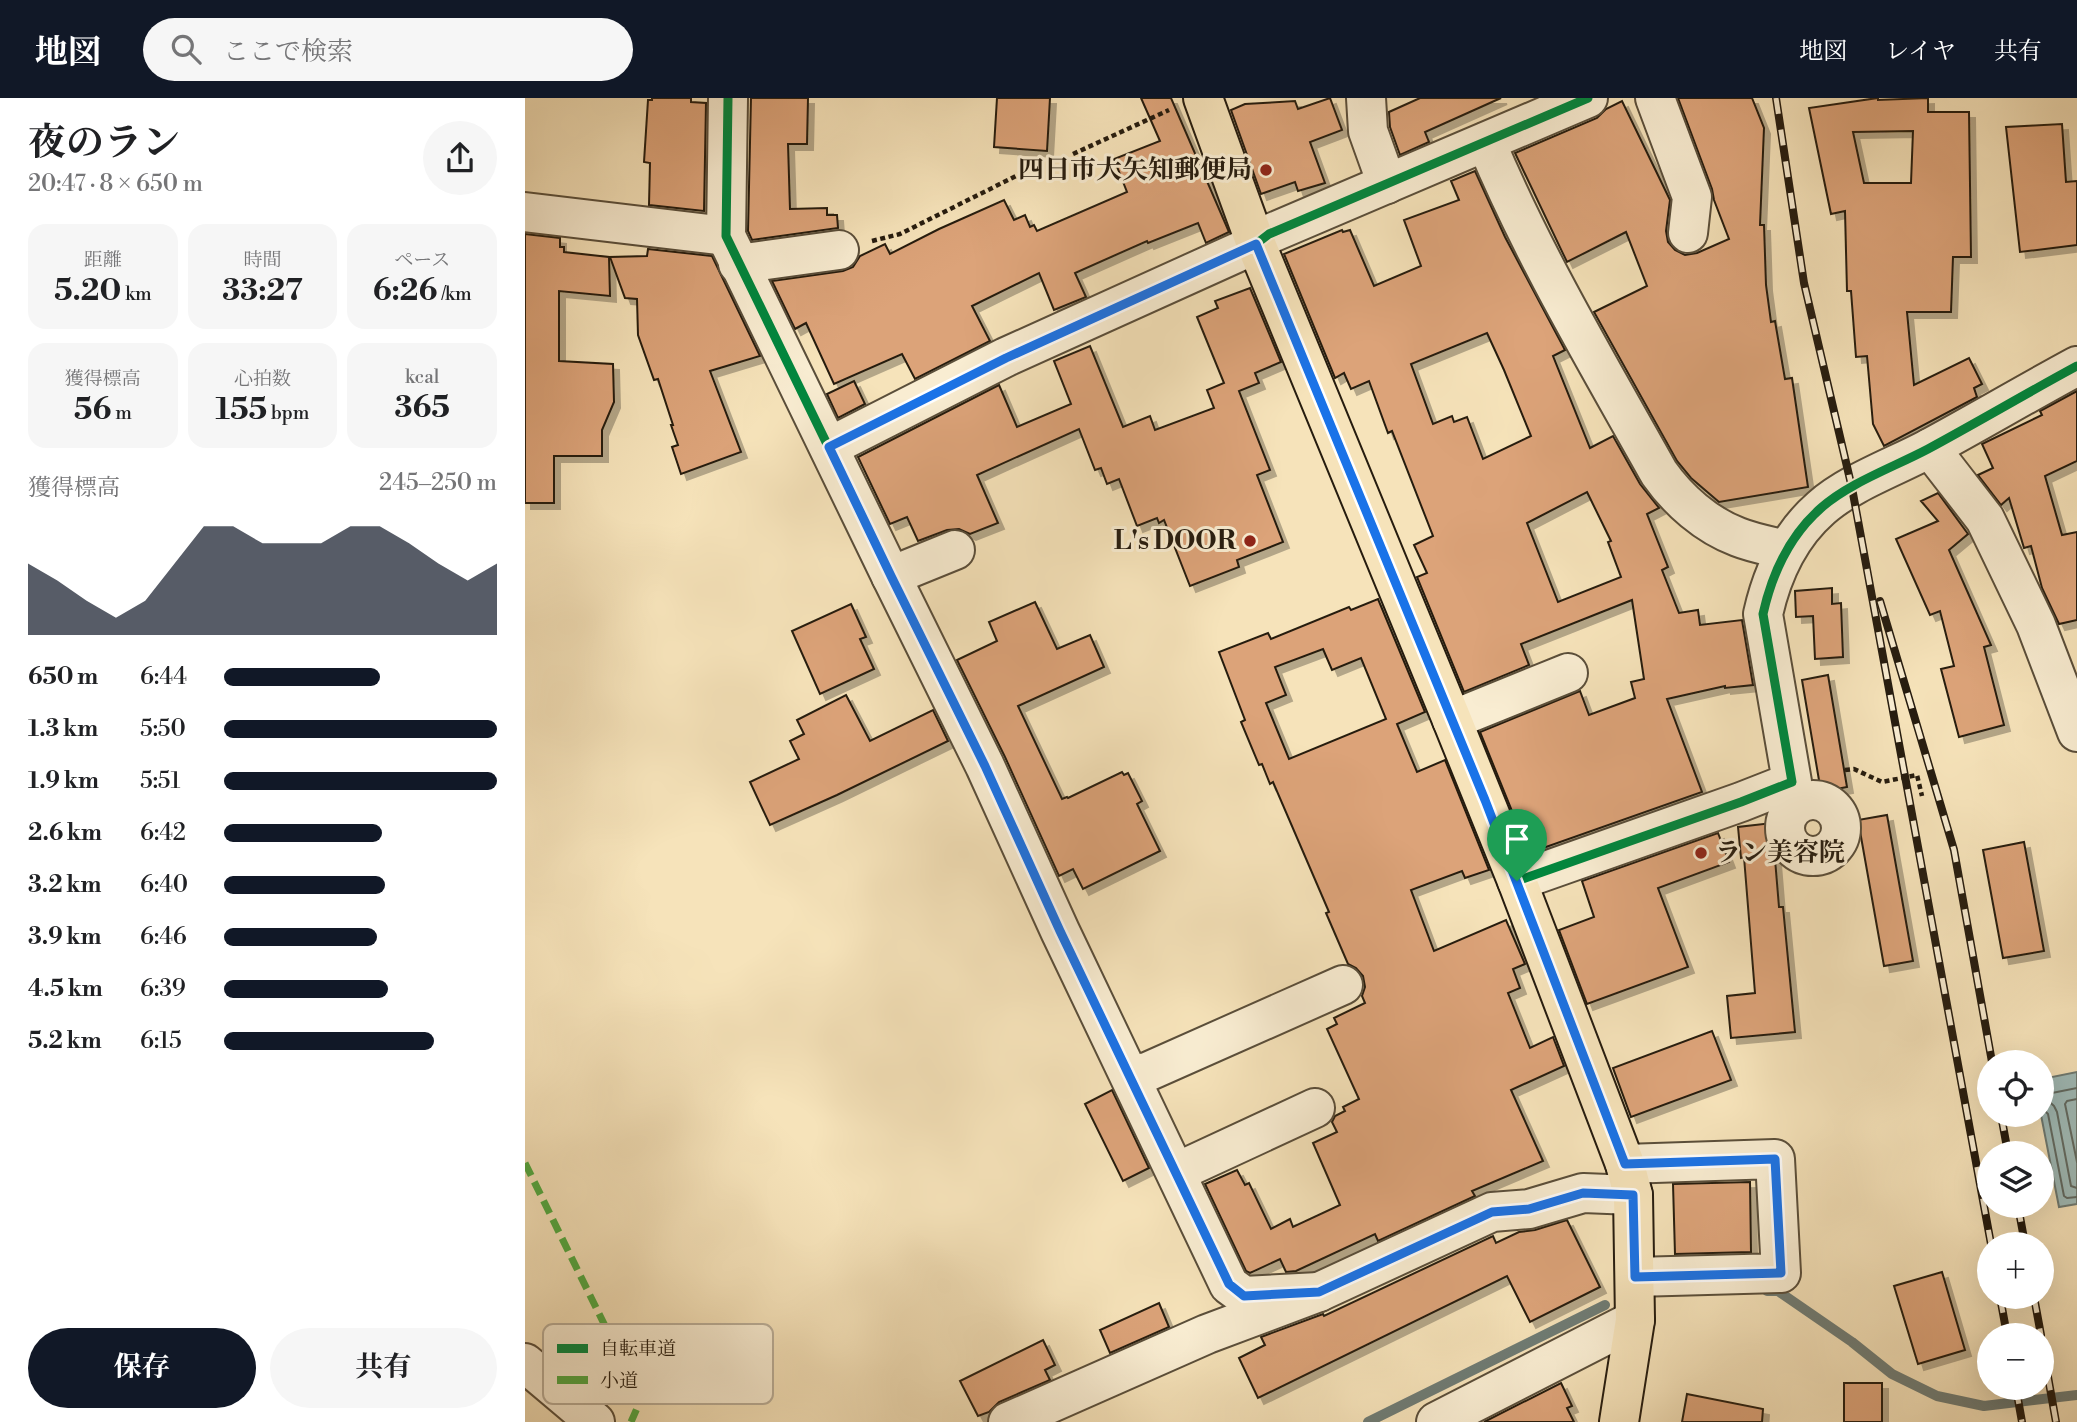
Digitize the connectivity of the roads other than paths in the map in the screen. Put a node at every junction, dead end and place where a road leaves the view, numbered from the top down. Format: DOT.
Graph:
graph roads {
  1 [pos="728,98"];
  2 [pos="1366,98"];
  3 [pos="1588,98"];
  4 [pos="1654,98"];
  5 [pos="1187,104"];
  6 [pos="1486,142"];
  7 [pos="1387,184"];
  8 [pos="525,212"];
  9 [pos="1688,233"];
  10 [pos="1256,244"];
  11 [pos="732,250"];
  12 [pos="839,250"];
  13 [pos="2077,366"];
  14 [pos="829,447"];
  15 [pos="1930,448"];
  16 [pos="955,550"];
  17 [pos="1786,550"];
  18 [pos="891,576"];
  19 [pos="1569,673"];
  20 [pos="1452,720"];
  21 [pos="2077,732"];
  22 [pos="1792,791"];
  23 [pos="1517,881"];
  24 [pos="1343,985"];
  25 [pos="1130,1075"];
  26 [pos="1315,1108"];
  27 [pos="1177,1172"];
  28 [pos="1629,1180"];
  29 [pos="1635,1277"];
  30 [pos="1319,1292"];
  31 [pos="1635,1320"];
  32 [pos="525,1363"];
  33 [pos="543,1378"];
  34 [pos="574,1404"];
  35 [pos="595,1422"];
  36 [pos="1008,1422"];
  37 [pos="1436,1422"];
  38 [pos="1619,1422"];
  1 -- 11 [label="street"];
  2 -- 7 [label="street"];
  3 -- 6 [label="street"];
  4 -- 9 [label="street"];
  5 -- 10 [label="main road"];
  6 -- 7 [label="street"];
  6 -- 17 [label="street"];
  7 -- 10 [label="street"];
  8 -- 11 [label="street"];
  10 -- 14 [label="street"];
  10 -- 20 [label="main road"];
  11 -- 12 [label="street"];
  11 -- 14 [label="street"];
  13 -- 15 [label="street"];
  14 -- 18 [label="street"];
  15 -- 17 [label="street"];
  15 -- 21 [label="street"];
  16 -- 18 [label="street"];
  17 -- 22 [label="street"];
  18 -- 25 [label="street"];
  19 -- 20 [label="street"];
  20 -- 23 [label="main road"];
  22 -- 22 [label="street"];
  22 -- 23 [label="street"];
  23 -- 28 [label="main road"];
  24 -- 25 [label="street"];
  25 -- 27 [label="street"];
  26 -- 27 [label="street"];
  27 -- 30 [label="street"];
  28 -- 29 [label="main road"];
  28 -- 29 [label="street"];
  28 -- 30 [label="street"];
  29 -- 31 [label="main road"];
  30 -- 36 [label="street"];
  31 -- 37 [label="street"];
  31 -- 38 [label="main road"];
  32 -- 33 [label="street"];
  34 -- 35 [label="street"];
}
